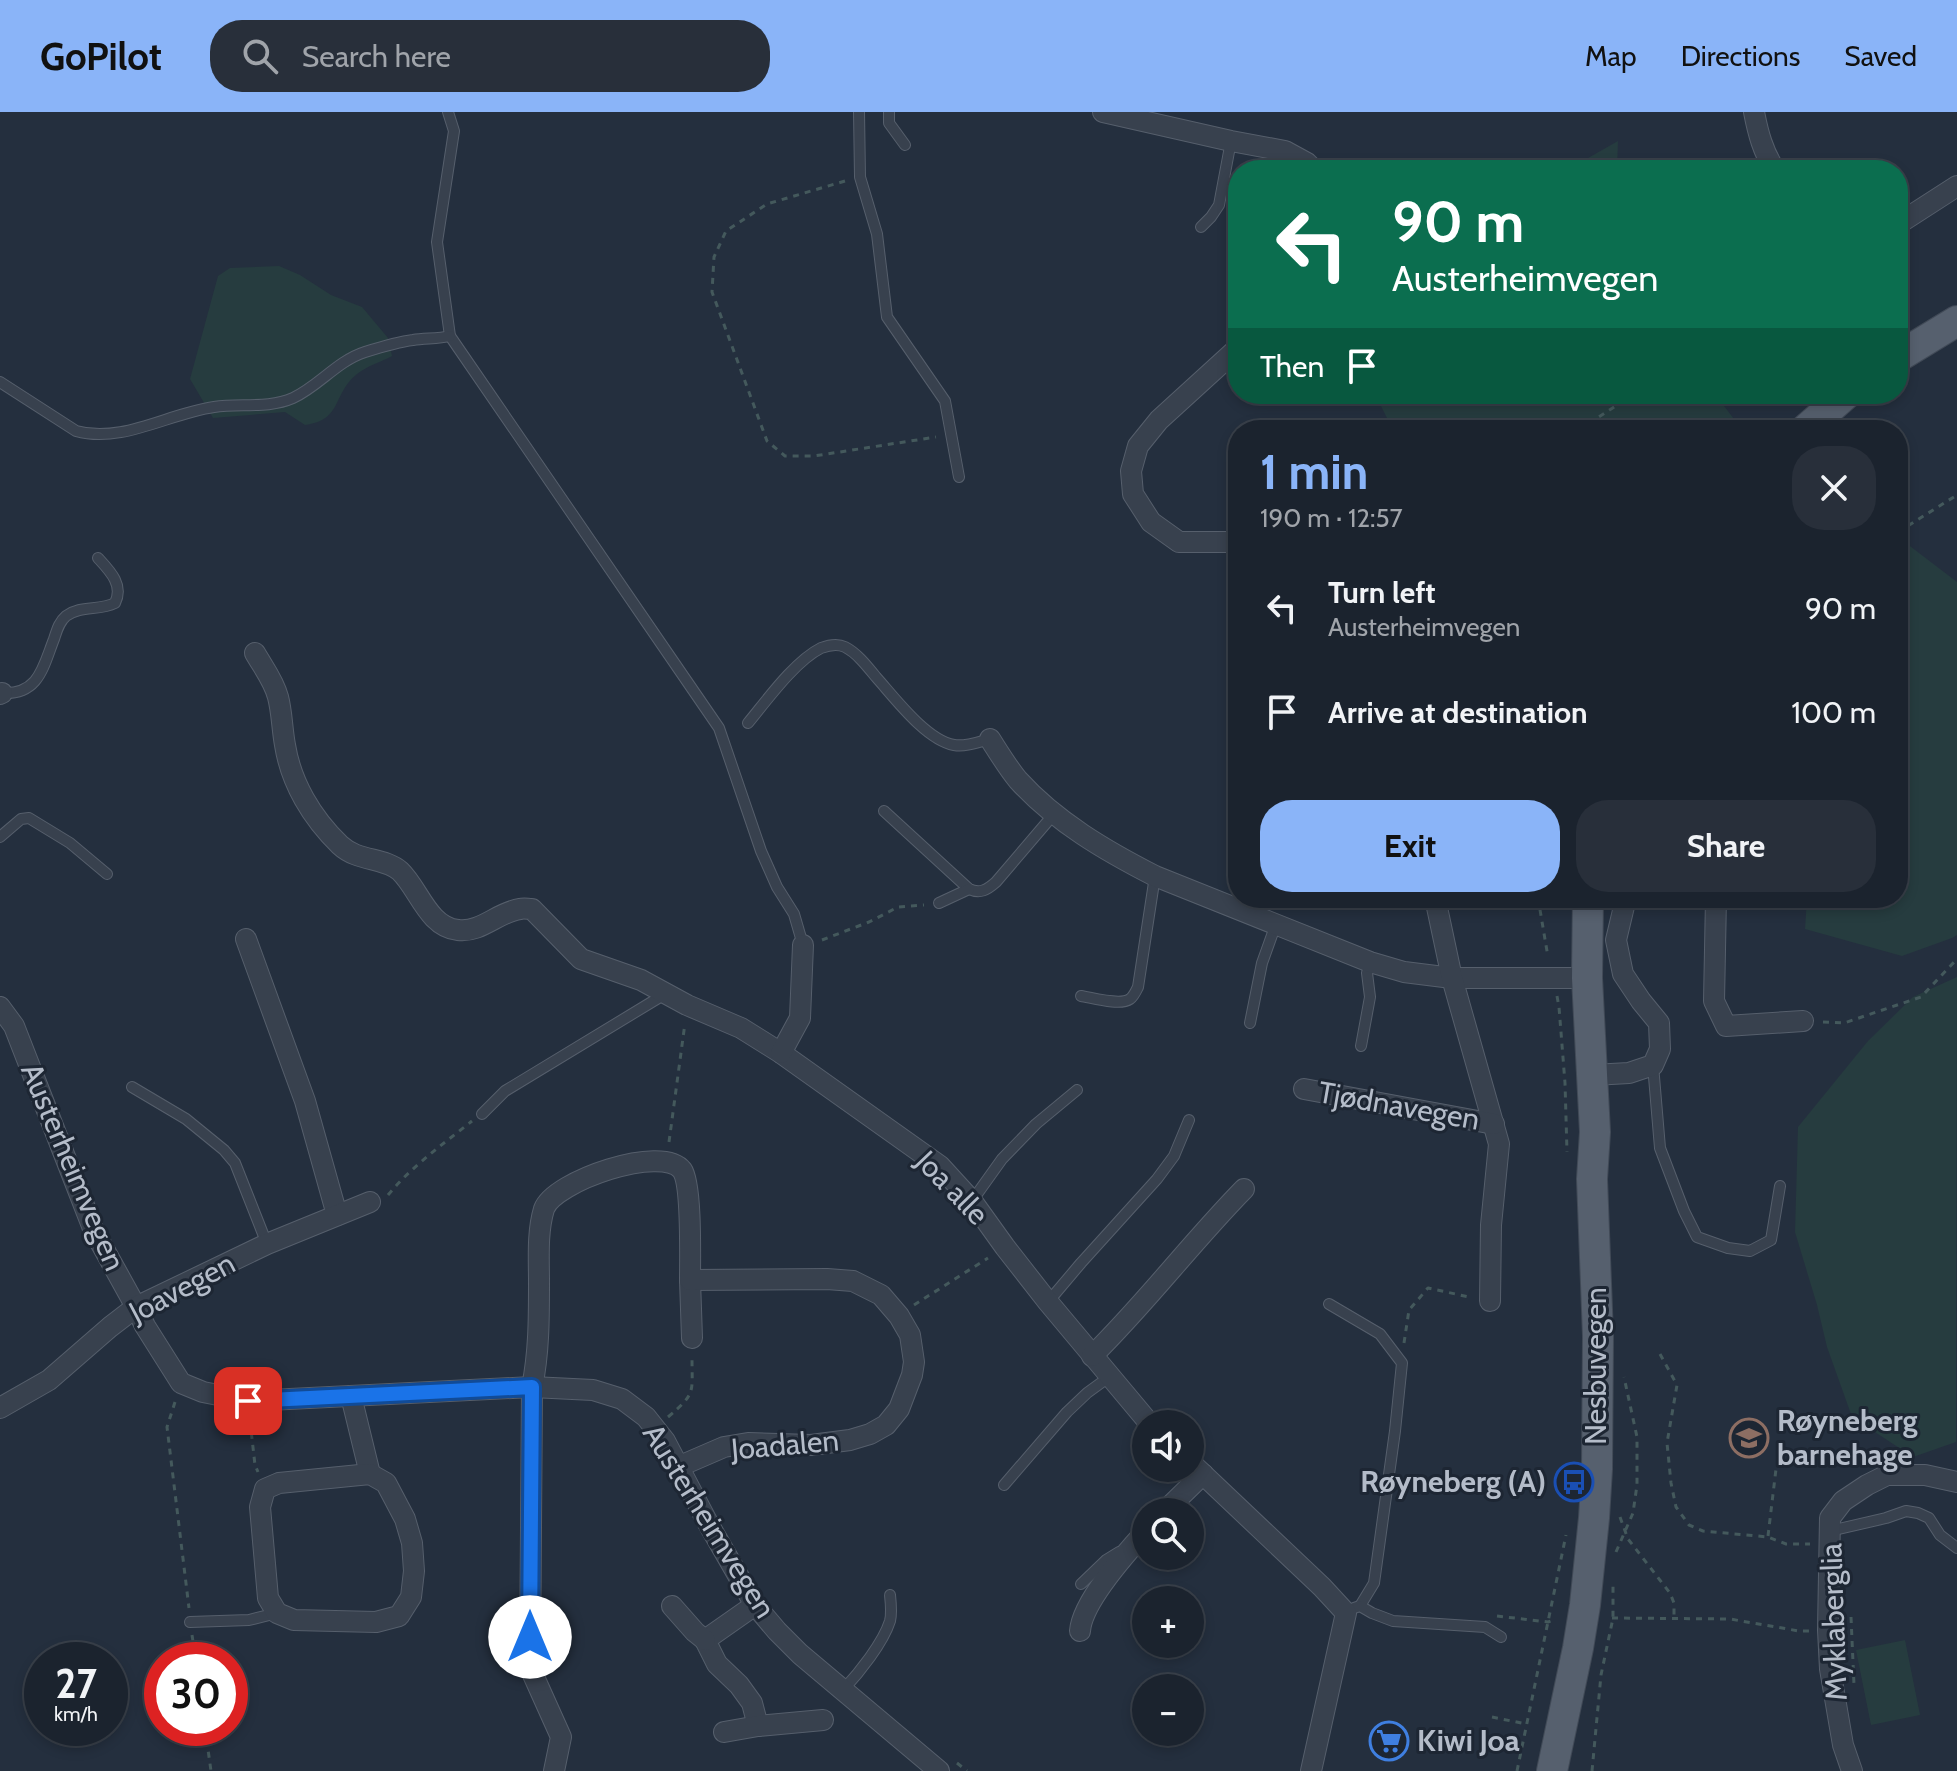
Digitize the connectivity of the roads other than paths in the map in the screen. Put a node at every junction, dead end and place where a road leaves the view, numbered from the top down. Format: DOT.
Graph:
graph roads {
  1 [pos="448,112"];
  2 [pos="859,112"];
  3 [pos="889,112"];
  4 [pos="1103,112"];
  5 [pos="1754,112"];
  6 [pos="1231,141"];
  7 [pos="905,145"];
  8 [pos="1302,160"];
  9 [pos="1769,160"];
  10 [pos="1957,186"];
  11 [pos="1908,218"];
  12 [pos="1201,227"];
  13 [pos="1957,321"];
  14 [pos="450,336"];
  15 [pos="1908,351"];
  16 [pos="1228,357"];
  17 [pos="0,382"];
  18 [pos="1835,404"];
  19 [pos="1816,420"];
  20 [pos="959,477"];
  21 [pos="1228,542"];
  22 [pos="98,558"];
  23 [pos="255,653"];
  24 [pos="1,692"];
  25 [pos="748,723"];
  26 [pos="990,739"];
  27 [pos="884,811"];
  28 [pos="1054,814"];
  29 [pos="0,837"];
  30 [pos="107,874"];
  31 [pos="1155,876"];
  32 [pos="969,889"];
  33 [pos="939,903"];
  34 [pos="1228,905"];
  35 [pos="1236,908"];
  36 [pos="1437,908"];
  37 [pos="1573,908"];
  38 [pos="1586,908"];
  39 [pos="1624,908"];
  40 [pos="1716,908"];
  41 [pos="1276,924"];
  42 [pos="246,939"];
  43 [pos="803,945"];
  44 [pos="1370,962"];
  45 [pos="1452,978"];
  46 [pos="1571,978"];
  47 [pos="665,994"];
  48 [pos="1081,996"];
  49 [pos="0,1007"];
  50 [pos="1803,1021"];
  51 [pos="1250,1023"];
  52 [pos="1361,1046"];
  53 [pos="781,1053"];
  54 [pos="1653,1065"];
  55 [pos="1593,1075"];
  56 [pos="132,1087"];
  57 [pos="1304,1089"];
  58 [pos="1077,1090"];
  59 [pos="482,1114"];
  60 [pos="1189,1120"];
  61 [pos="1494,1124"];
  62 [pos="1592,1179"];
  63 [pos="1780,1186"];
  64 [pos="1244,1189"];
  65 [pos="972,1201"];
  66 [pos="370,1202"];
  67 [pos="337,1215"];
  68 [pos="267,1244"];
  69 [pos="690,1280"];
  70 [pos="1490,1301"];
  71 [pos="1048,1302"];
  72 [pos="1329,1304"];
  73 [pos="136,1307"];
  74 [pos="692,1338"];
  75 [pos="1092,1356"];
  76 [pos="1109,1377"];
  77 [pos="532,1387"];
  78 [pos="351,1396"];
  79 [pos="0,1408"];
  80 [pos="1138,1410"];
  81 [pos="680,1466"];
  82 [pos="370,1474"];
  83 [pos="1204,1476"];
  84 [pos="1957,1482"];
  85 [pos="1004,1485"];
  86 [pos="1830,1538"];
  87 [pos="1132,1546"];
  88 [pos="1957,1548"];
  89 [pos="1129,1549"];
  90 [pos="1081,1584"];
  91 [pos="890,1595"];
  92 [pos="755,1605"];
  93 [pos="672,1606"];
  94 [pos="1353,1610"];
  95 [pos="277,1613"];
  96 [pos="190,1622"];
  97 [pos="1080,1631"];
  98 [pos="1501,1637"];
  99 [pos="705,1640"];
  100 [pos="1578,1648"];
  101 [pos="842,1690"];
  102 [pos="823,1720"];
  103 [pos="758,1726"];
  104 [pos="724,1732"];
  105 [pos="935,1766"];
  106 [pos="554,1771"];
  107 [pos="1311,1771"];
  108 [pos="1552,1771"];
  109 [pos="1569,1771"];
  110 [pos="1852,1771"];
  1 -- 14 [label="lane"];
  2 -- 20 [label="lane"];
  3 -- 7 [label="lane"];
  4 -- 6 [label="street"];
  5 -- 9 [label="street"];
  6 -- 8 [label="street"];
  6 -- 12 [label="lane"];
  10 -- 11 [label="street"];
  13 -- 15 [label="main road"];
  14 -- 17 [label="lane"];
  14 -- 43 [label="lane"];
  16 -- 21 [label="street"];
  18 -- 19 [label="main road"];
  22 -- 24 [label="lane"];
  23 -- 47 [label="street, Joa alle"];
  25 -- 26 [label="lane"];
  26 -- 28 [label="street"];
  27 -- 32 [label="lane"];
  28 -- 31 [label="street"];
  28 -- 32 [label="lane"];
  29 -- 30 [label="lane"];
  31 -- 34 [label="street"];
  31 -- 48 [label="lane"];
  32 -- 33 [label="lane"];
  35 -- 41 [label="street"];
  36 -- 45 [label="street, Tjødnavegen"];
  37 -- 46 [label="main road, Nesbuvegen"];
  38 -- 46 [label="main road, Nesbuvegen"];
  39 -- 54 [label="street"];
  40 -- 50 [label="street"];
  41 -- 44 [label="street"];
  41 -- 51 [label="lane"];
  42 -- 67 [label="street"];
  43 -- 53 [label="street"];
  44 -- 45 [label="street"];
  44 -- 52 [label="lane"];
  45 -- 46 [label="street"];
  45 -- 61 [label="street, Tjødnavegen"];
  46 -- 55 [label="main road, Nesbuvegen"];
  46 -- 62 [label="main road, Nesbuvegen"];
  47 -- 53 [label="street, Joa alle"];
  47 -- 59 [label="lane"];
  49 -- 73 [label="street, Austerheimvegen"];
  53 -- 65 [label="street, Joa alle"];
  54 -- 55 [label="street"];
  54 -- 63 [label="lane"];
  55 -- 62 [label="main road, Nesbuvegen"];
  56 -- 68 [label="lane"];
  57 -- 61 [label="street, Tjødnavegen"];
  58 -- 65 [label="lane"];
  60 -- 71 [label="lane"];
  61 -- 70 [label="street, Tjødnavegen"];
  62 -- 100 [label="main road, Nesbuvegen"];
  64 -- 75 [label="street"];
  65 -- 71 [label="street, Joa alle"];
  66 -- 67 [label="street, Joavegen"];
  67 -- 68 [label="street, Joavegen"];
  68 -- 73 [label="street, Joavegen"];
  69 -- 74 [label="street"];
  69 -- 77 [label="street"];
  69 -- 81 [label="street, Joadalen"];
  71 -- 75 [label="street, Joa alle"];
  72 -- 94 [label="lane"];
  73 -- 78 [label="street, Austerheimvegen"];
  73 -- 79 [label="street, Joavegen"];
  75 -- 76 [label="street, Joa alle"];
  76 -- 80 [label="street, Joa alle"];
  76 -- 85 [label="lane"];
  77 -- 78 [label="street, Austerheimvegen"];
  77 -- 81 [label="street, Austerheimvegen"];
  77 -- 106 [label="street"];
  78 -- 82 [label="street"];
  81 -- 92 [label="street, Austerheimvegen"];
  82 -- 95 [label="street"];
  82 -- 95 [label="street"];
  83 -- 94 [label="street"];
  84 -- 86 [label="street, Myklaberglia"];
  86 -- 88 [label="lane"];
  86 -- 110 [label="street, Myklaberglia"];
  87 -- 89 [label="street"];
  89 -- 90 [label="lane"];
  89 -- 97 [label="street"];
  91 -- 101 [label="lane"];
  92 -- 99 [label="street"];
  92 -- 101 [label="street, Austerheimvegen"];
  93 -- 99 [label="street"];
  94 -- 98 [label="lane"];
  94 -- 107 [label="street"];
  95 -- 96 [label="lane"];
  99 -- 103 [label="street"];
  100 -- 108 [label="main road, Nesbuvegen"];
  100 -- 109 [label="main road, Nesbuvegen"];
  101 -- 105 [label="street, Austerheimvegen"];
  102 -- 103 [label="street"];
  103 -- 104 [label="street"];
}
